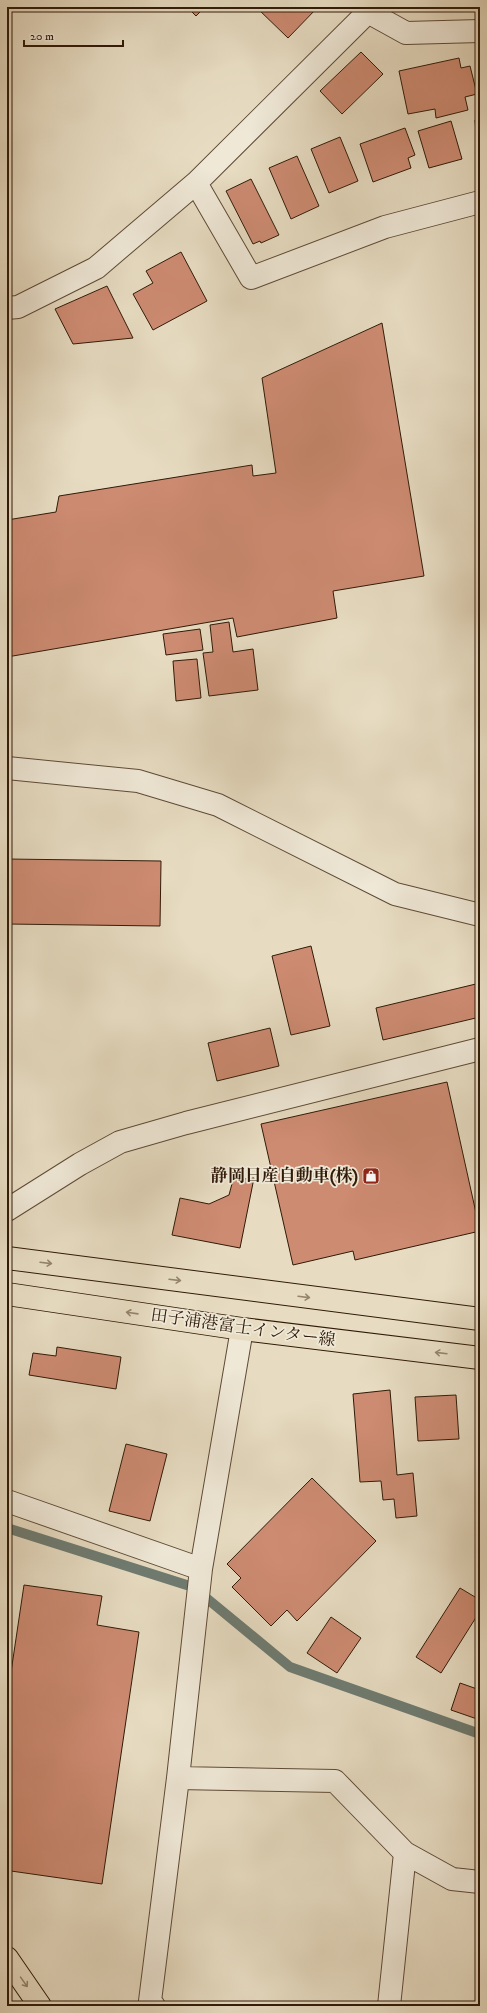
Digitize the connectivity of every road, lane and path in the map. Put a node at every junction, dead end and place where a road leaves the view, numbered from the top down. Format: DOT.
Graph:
graph roads {
  1 [pos="370,9"];
  2 [pos="480,31"];
  3 [pos="196,184"];
  4 [pos="480,202"];
  5 [pos="7,308"];
  6 [pos="7,768"];
  7 [pos="480,915"];
  8 [pos="480,1049"];
  9 [pos="7,1210"];
  10 [pos="7,1258"];
  11 [pos="7,1294"];
  12 [pos="480,1319"];
  13 [pos="242,1329"];
  14 [pos="480,1358"];
  15 [pos="7,1501"];
  16 [pos="201,1569"];
  17 [pos="178,1778"];
  18 [pos="405,1853"];
  19 [pos="480,1882"];
  20 [pos="7,1958"];
  21 [pos="40,2006"];
  22 [pos="154,2006"];
  23 [pos="389,2006"];
  1 -- 2 [label="street"];
  1 -- 3 [label="street"];
  3 -- 4 [label="street"];
  3 -- 5 [label="street"];
  6 -- 7 [label="street"];
  8 -- 9 [label="street"];
  10 -- 12 [label="main road, one-way"];
  13 -- 11 [label="main road, 田子浦港富士インター線, one-way"];
  14 -- 13 [label="main road, 田子浦港富士インター線, one-way"];
  13 -- 16 [label="street"];
  15 -- 16 [label="street"];
  16 -- 17 [label="street"];
  17 -- 18 [label="street"];
  17 -- 22 [label="street"];
  18 -- 19 [label="street"];
  18 -- 23 [label="street"];
  20 -- 21 [label="main road, one-way"];
}
